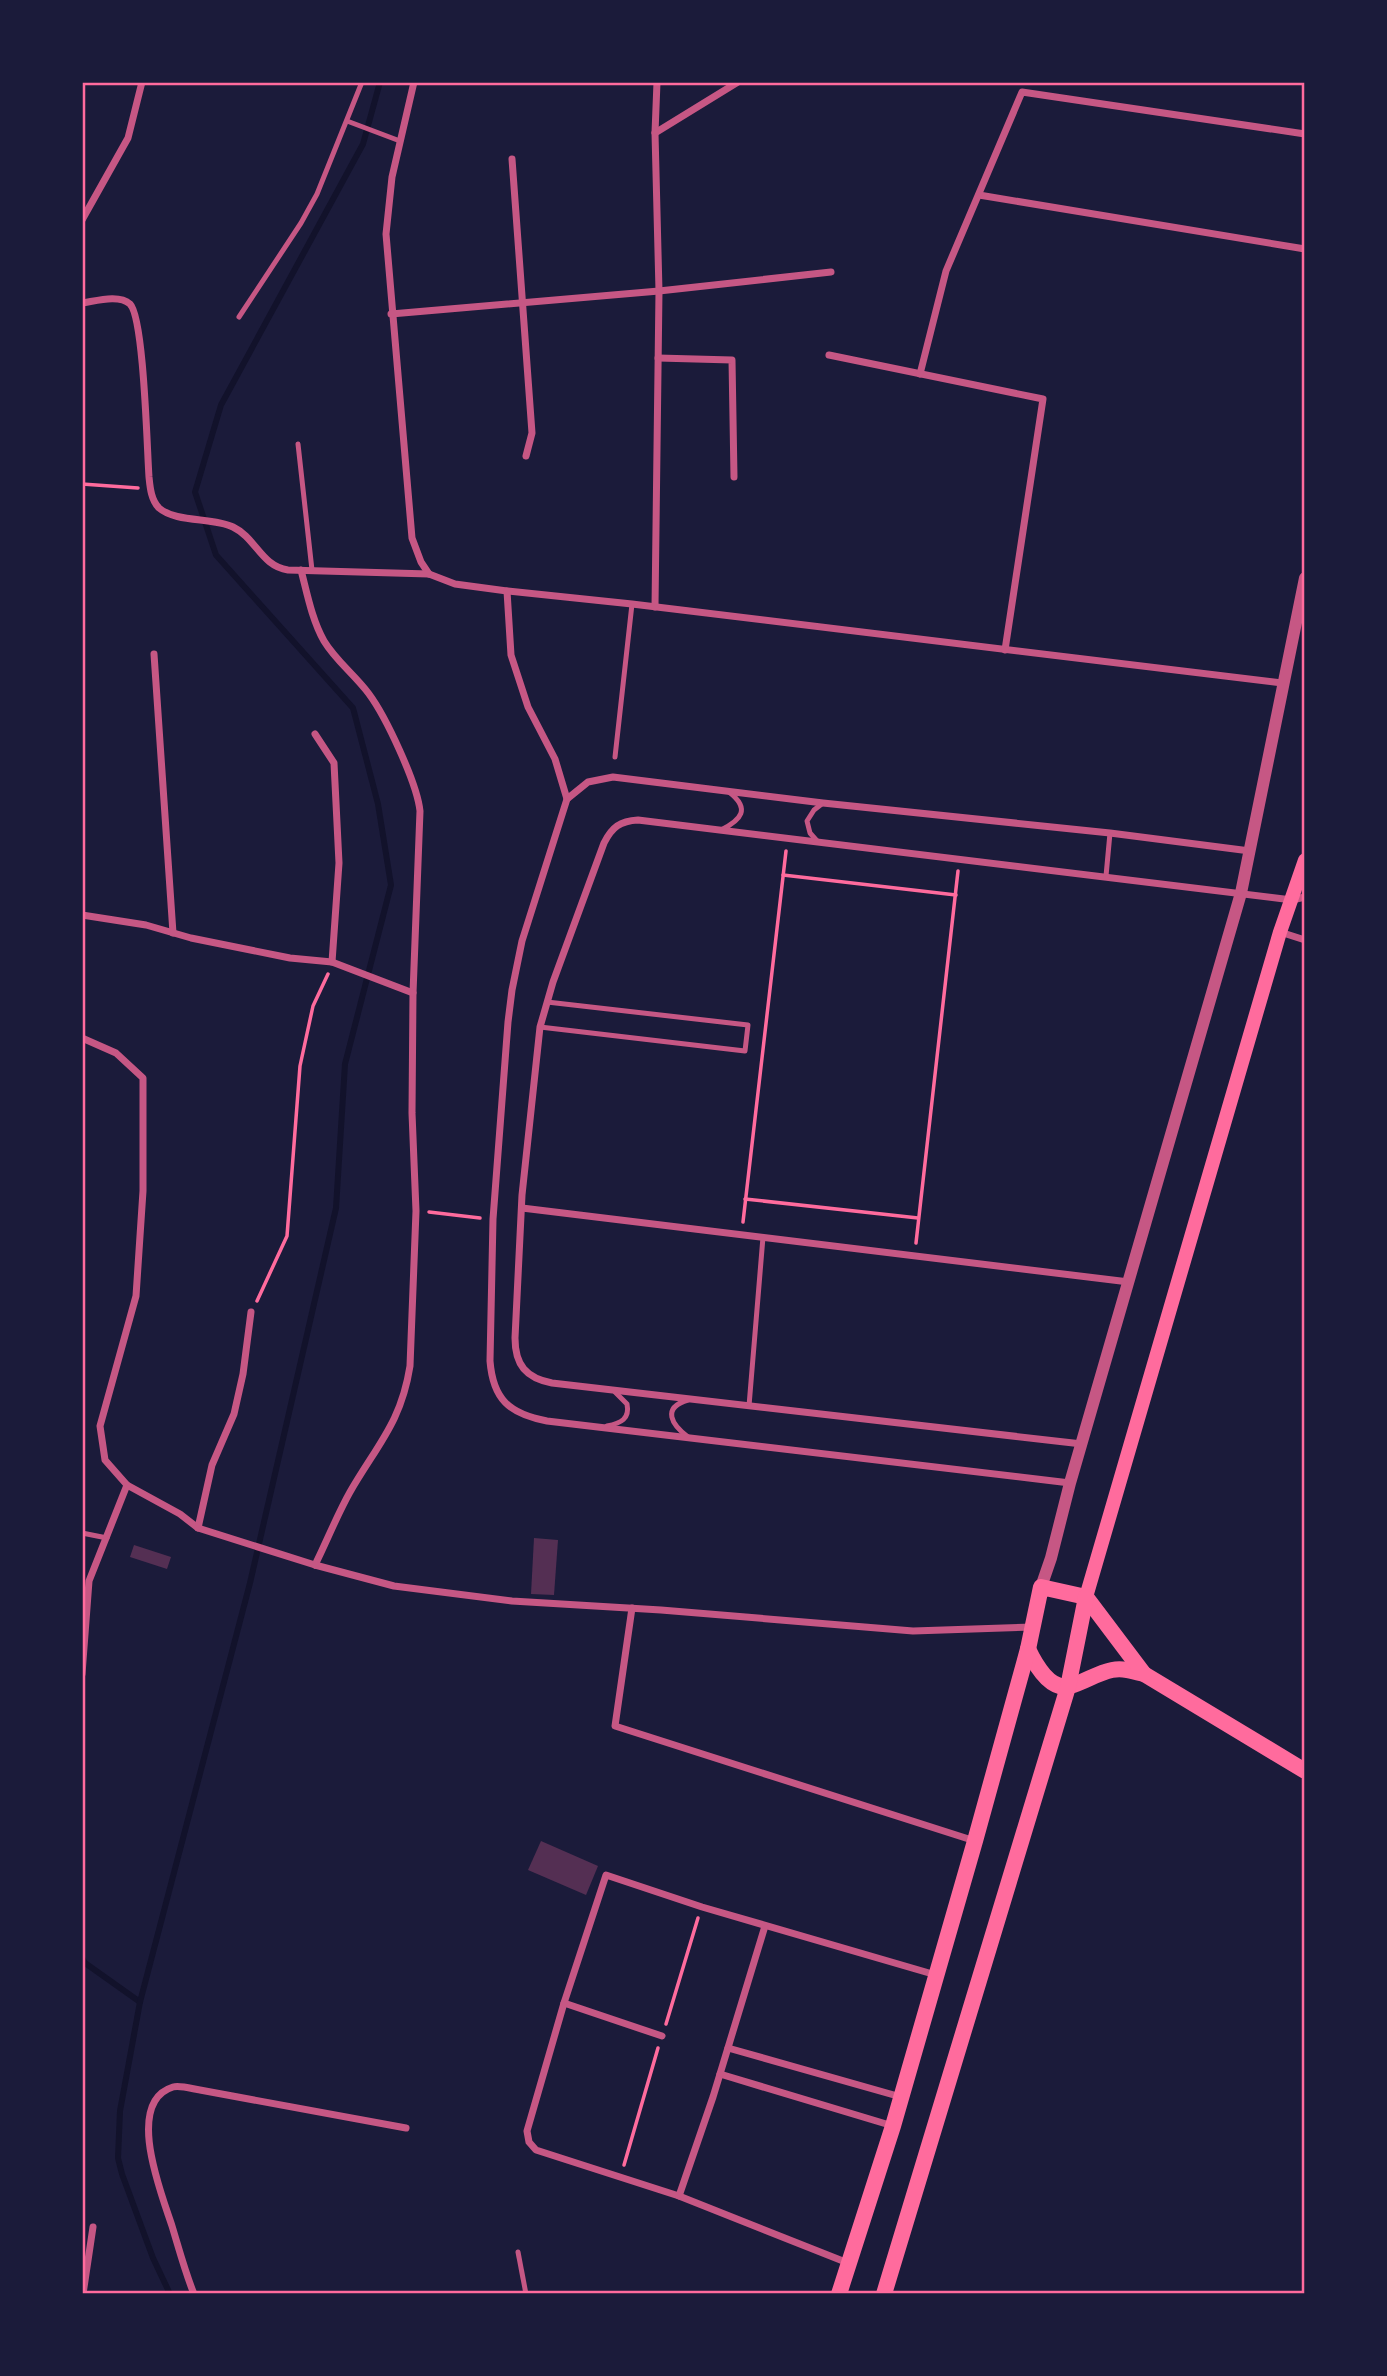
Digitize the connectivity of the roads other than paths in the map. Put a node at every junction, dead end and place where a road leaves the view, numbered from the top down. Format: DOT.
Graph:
graph roads {
  1 [pos="142,82"];
  2 [pos="362,82"];
  3 [pos="414,82"];
  4 [pos="657,82"];
  5 [pos="738,82"];
  6 [pos="347,121"];
  7 [pos="655,133"];
  8 [pos="1305,134"];
  9 [pos="400,141"];
  10 [pos="512,159"];
  11 [pos="978,195"];
  12 [pos="82,219"];
  13 [pos="1305,249"];
  14 [pos="831,272"];
  15 [pos="659,291"];
  16 [pos="82,303"];
  17 [pos="523,303"];
  18 [pos="391,314"];
  19 [pos="239,317"];
  20 [pos="829,355"];
  21 [pos="658,358"];
  22 [pos="920,374"];
  23 [pos="298,444"];
  24 [pos="526,456"];
  25 [pos="734,477"];
  26 [pos="300,570"];
  27 [pos="312,570"];
  28 [pos="429,574"];
  29 [pos="1305,578"];
  30 [pos="507,592"];
  31 [pos="632,604"];
  32 [pos="655,607"];
  33 [pos="1005,650"];
  34 [pos="154,654"];
  35 [pos="1282,684"];
  36 [pos="314,734"];
  37 [pos="615,757"];
  38 [pos="727,790"];
  39 [pos="567,799"];
  40 [pos="823,803"];
  41 [pos="721,830"];
  42 [pos="1110,833"];
  43 [pos="818,842"];
  44 [pos="1250,851"];
  45 [pos="1305,860"];
  46 [pos="1106,876"];
  47 [pos="1241,893"];
  48 [pos="1298,899"];
  49 [pos="82,915"];
  50 [pos="1280,932"];
  51 [pos="173,933"];
  52 [pos="1305,940"];
  53 [pos="332,962"];
  54 [pos="413,993"];
  55 [pos="547,1002"];
  56 [pos="540,1027"];
  57 [pos="82,1038"];
  58 [pos="522,1208"];
  59 [pos="763,1237"];
  60 [pos="1129,1282"];
  61 [pos="251,1312"];
  62 [pos="610,1390"];
  63 [pos="691,1399"];
  64 [pos="749,1406"];
  65 [pos="604,1427"];
  66 [pos="689,1437"];
  67 [pos="1082,1444"];
  68 [pos="1070,1483"];
  69 [pos="127,1485"];
  70 [pos="198,1528"];
  71 [pos="82,1533"];
  72 [pos="107,1538"];
  73 [pos="316,1565"];
  74 [pos="1041,1587"];
  75 [pos="1086,1597"];
  76 [pos="632,1608"];
  77 [pos="1033,1627"];
  78 [pos="1028,1648"];
  79 [pos="82,1674"];
  80 [pos="1144,1674"];
  81 [pos="1069,1686"];
  82 [pos="1304,1770"];
  83 [pos="975,1841"];
  84 [pos="765,1926"];
  85 [pos="937,1975"];
  86 [pos="564,2003"];
  87 [pos="662,2036"];
  88 [pos="728,2048"];
  89 [pos="720,2074"];
  90 [pos="901,2098"];
  91 [pos="893,2126"];
  92 [pos="406,2129"];
  93 [pos="679,2196"];
  94 [pos="93,2227"];
  95 [pos="518,2252"];
  96 [pos="848,2263"];
  97 [pos="83,2294"];
  98 [pos="194,2294"];
  99 [pos="526,2294"];
  100 [pos="839,2294"];
  101 [pos="884,2294"];
  1 -- 12 [label="street"];
  2 -- 6 [label="lane"];
  3 -- 9 [label="street"];
  4 -- 7 [label="street"];
  5 -- 7 [label="street"];
  6 -- 9 [label="lane"];
  6 -- 19 [label="lane"];
  7 -- 15 [label="street"];
  8 -- 11 [label="street"];
  9 -- 18 [label="street"];
  10 -- 17 [label="street"];
  11 -- 13 [label="street"];
  11 -- 22 [label="street"];
  14 -- 15 [label="street"];
  15 -- 17 [label="street"];
  15 -- 21 [label="street"];
  16 -- 26 [label="street"];
  17 -- 18 [label="street"];
  17 -- 24 [label="street"];
  18 -- 28 [label="street"];
  20 -- 22 [label="street"];
  21 -- 25 [label="street"];
  21 -- 32 [label="street"];
  22 -- 33 [label="street"];
  23 -- 27 [label="lane"];
  26 -- 27 [label="street"];
  26 -- 54 [label="street"];
  27 -- 28 [label="street"];
  28 -- 30 [label="street"];
  29 -- 35 [label="street"];
  30 -- 31 [label="street"];
  30 -- 39 [label="street"];
  31 -- 32 [label="street"];
  31 -- 37 [label="lane"];
  32 -- 33 [label="street"];
  33 -- 35 [label="street"];
  34 -- 51 [label="street"];
  35 -- 44 [label="street"];
  36 -- 53 [label="street"];
  38 -- 39 [label="street"];
  38 -- 40 [label="street"];
  38 -- 41 [label="lane"];
  39 -- 65 [label="street"];
  40 -- 42 [label="street"];
  40 -- 43 [label="lane"];
  41 -- 43 [label="street"];
  41 -- 55 [label="street"];
  42 -- 44 [label="street"];
  42 -- 46 [label="lane"];
  43 -- 46 [label="street"];
  44 -- 47 [label="street"];
  45 -- 48 [label="main road"];
  46 -- 47 [label="street"];
  47 -- 48 [label="street"];
  47 -- 60 [label="street"];
  48 -- 50 [label="main road"];
  49 -- 51 [label="street"];
  50 -- 52 [label="street"];
  50 -- 75 [label="main road"];
  51 -- 53 [label="street"];
  53 -- 54 [label="street"];
  54 -- 73 [label="street"];
  55 -- 56 [label="street"];
  55 -- 56 [label="lane"];
  56 -- 58 [label="street"];
  57 -- 69 [label="street"];
  58 -- 59 [label="street"];
  58 -- 62 [label="street"];
  59 -- 60 [label="street"];
  59 -- 64 [label="lane"];
  60 -- 67 [label="street"];
  61 -- 70 [label="street"];
  62 -- 63 [label="street"];
  62 -- 65 [label="lane"];
  63 -- 64 [label="street"];
  63 -- 66 [label="lane"];
  64 -- 67 [label="street"];
  65 -- 66 [label="street"];
  66 -- 68 [label="street"];
  67 -- 68 [label="street"];
  68 -- 74 [label="street"];
  69 -- 70 [label="street"];
  69 -- 72 [label="street"];
  70 -- 73 [label="street"];
  71 -- 72 [label="lane"];
  72 -- 79 [label="street"];
  73 -- 76 [label="street"];
  74 -- 75 [label="main road"];
  74 -- 77 [label="main road"];
  75 -- 80 [label="main road"];
  75 -- 81 [label="main road"];
  76 -- 77 [label="street"];
  76 -- 83 [label="street"];
  77 -- 78 [label="main road"];
  78 -- 81 [label="main road"];
  78 -- 83 [label="main road"];
  80 -- 81 [label="main road"];
  80 -- 82 [label="main road"];
  81 -- 101 [label="main road"];
  83 -- 85 [label="main road"];
  84 -- 85 [label="street"];
  84 -- 86 [label="street"];
  84 -- 88 [label="street"];
  85 -- 90 [label="main road"];
  86 -- 87 [label="street"];
  86 -- 93 [label="street"];
  88 -- 89 [label="street"];
  88 -- 90 [label="street"];
  89 -- 91 [label="street"];
  89 -- 93 [label="street"];
  90 -- 91 [label="main road"];
  91 -- 96 [label="main road"];
  92 -- 98 [label="street"];
  93 -- 96 [label="street"];
  94 -- 97 [label="street"];
  95 -- 99 [label="lane"];
  96 -- 100 [label="main road"];
}
